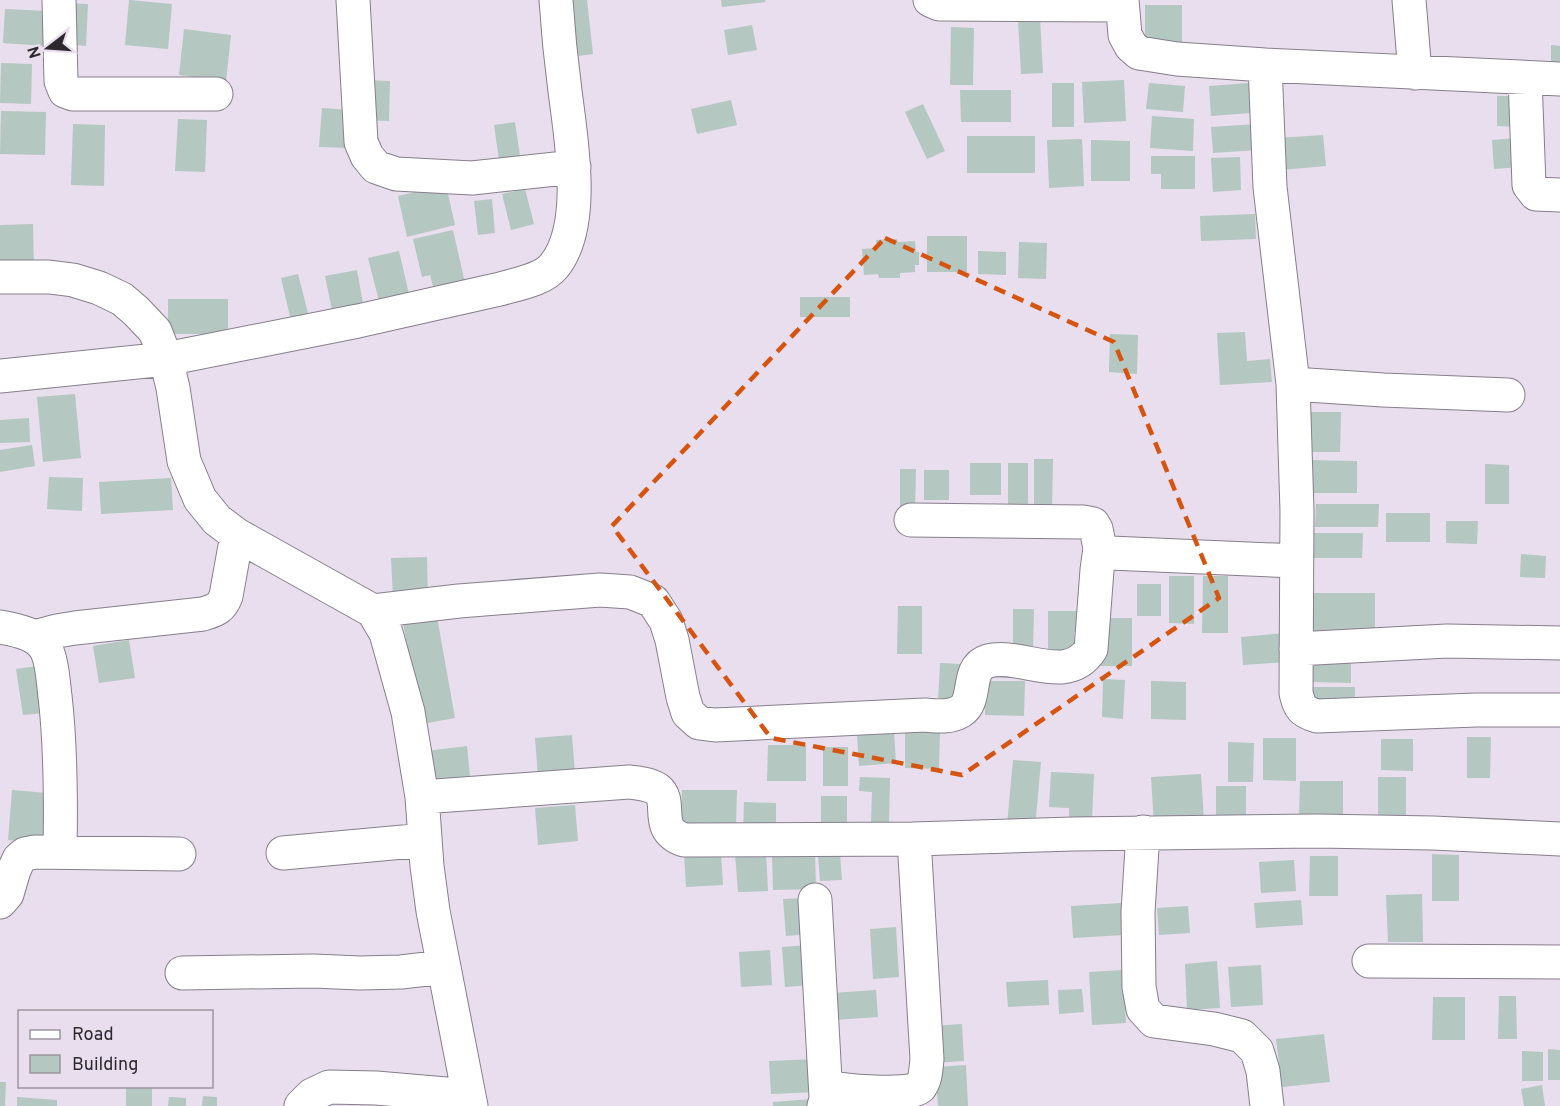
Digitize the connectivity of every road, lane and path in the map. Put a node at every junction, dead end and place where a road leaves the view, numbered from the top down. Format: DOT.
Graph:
graph roads {
  1 [pos="59,0"];
  2 [pos="353,0"];
  3 [pos="556,0"];
  4 [pos="930,0"];
  5 [pos="1409,0"];
  6 [pos="1122,3"];
  7 [pos="1265,65"];
  8 [pos="1415,73"];
  9 [pos="1525,78"];
  10 [pos="1560,79"];
  11 [pos="216,94"];
  12 [pos="574,167"];
  13 [pos="1560,195"];
  14 [pos="0,278"];
  15 [pos="166,359"];
  16 [pos="0,376"];
  17 [pos="1293,384"];
  18 [pos="1508,395"];
  19 [pos="911,520"];
  20 [pos="237,535"];
  21 [pos="1100,548"];
  22 [pos="1296,561"];
  23 [pos="373,611"];
  24 [pos="0,627"];
  25 [pos="35,637"];
  26 [pos="1560,643"];
  27 [pos="1296,649"];
  28 [pos="1560,711"];
  29 [pos="422,797"];
  30 [pos="1143,832"];
  31 [pos="914,839"];
  32 [pos="1560,839"];
  33 [pos="425,840"];
  34 [pos="60,852"];
  35 [pos="283,853"];
  36 [pos="179,854"];
  37 [pos="3,891"];
  38 [pos="815,900"];
  39 [pos="1369,961"];
  40 [pos="1560,962"];
  41 [pos="444,966"];
  42 [pos="182,972"];
  43 [pos="470,1101"];
  44 [pos="825,1102"];
  45 [pos="301,1106"];
  46 [pos="1267,1106"];
  1 -- 11 [label="street"];
  2 -- 12 [label="street"];
  3 -- 12 [label="street"];
  4 -- 6 [label="street"];
  5 -- 8 [label="street"];
  6 -- 7 [label="street"];
  7 -- 8 [label="street"];
  7 -- 17 [label="street"];
  8 -- 9 [label="street"];
  9 -- 10 [label="street"];
  9 -- 13 [label="street"];
  12 -- 15 [label="street"];
  14 -- 15 [label="street"];
  15 -- 16 [label="street"];
  15 -- 20 [label="street"];
  17 -- 18 [label="street"];
  17 -- 22 [label="street"];
  19 -- 21 [label="street"];
  20 -- 23 [label="street"];
  20 -- 25 [label="street"];
  21 -- 22 [label="street"];
  21 -- 23 [label="street"];
  22 -- 27 [label="street"];
  23 -- 29 [label="street"];
  24 -- 25 [label="street"];
  25 -- 34 [label="street"];
  26 -- 27 [label="street"];
  27 -- 28 [label="street"];
  29 -- 31 [label="street"];
  29 -- 33 [label="street"];
  30 -- 31 [label="street"];
  30 -- 32 [label="street"];
  30 -- 46 [label="street"];
  31 -- 44 [label="street"];
  33 -- 35 [label="street"];
  33 -- 41 [label="street"];
  34 -- 36 [label="street"];
  34 -- 37 [label="street"];
  38 -- 44 [label="street"];
  39 -- 40 [label="street"];
  41 -- 42 [label="street"];
  41 -- 43 [label="street"];
  43 -- 45 [label="street"];
}
